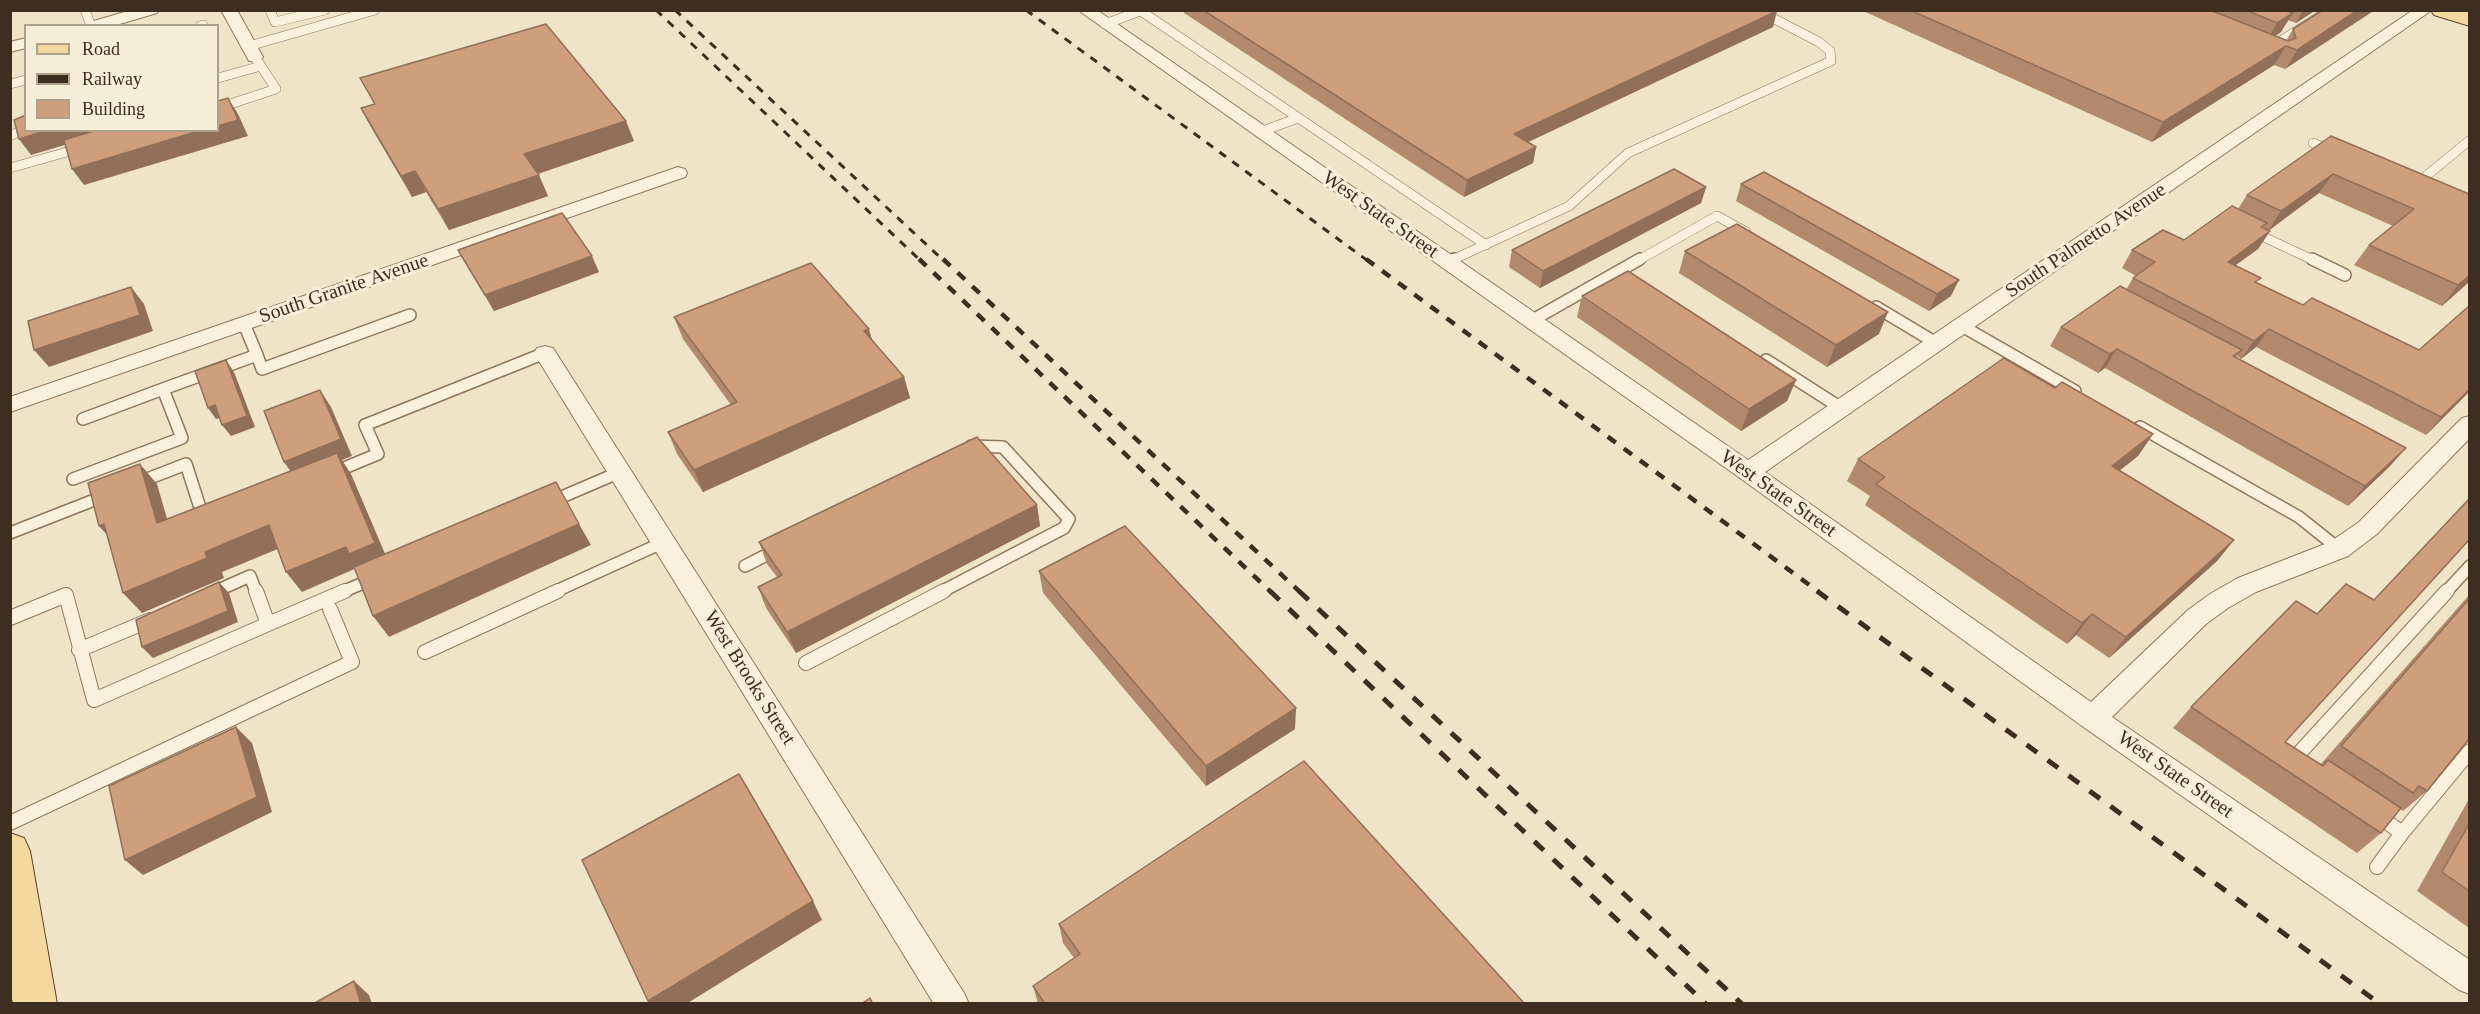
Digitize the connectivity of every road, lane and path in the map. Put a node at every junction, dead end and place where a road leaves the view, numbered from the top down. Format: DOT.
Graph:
graph roads {
  1 [pos="85,10"];
  2 [pos="151,10"];
  3 [pos="229,10"];
  4 [pos="270,10"];
  5 [pos="325,10"];
  6 [pos="375,10"];
  7 [pos="1756,10"];
  8 [pos="2311,10"];
  9 [pos="2424,10"];
  10 [pos="2442,10"];
  11 [pos="1142,11"];
  12 [pos="2326,13"];
  13 [pos="1095,17"];
  14 [pos="2469,20"];
  15 [pos="91,24"];
  16 [pos="99,24"];
  17 [pos="2286,27"];
  18 [pos="2297,31"];
  19 [pos="2257,45"];
  20 [pos="2267,49"];
  21 [pos="2279,54"];
  22 [pos="255,56"];
  23 [pos="219,77"];
  24 [pos="219,108"];
  25 [pos="1298,118"];
  26 [pos="24,129"];
  27 [pos="1260,132"];
  28 [pos="10,136"];
  29 [pos="2469,140"];
  30 [pos="2313,143"];
  31 [pos="86,146"];
  32 [pos="2341,155"];
  33 [pos="10,168"];
  34 [pos="678,173"];
  35 [pos="2414,186"];
  36 [pos="2236,224"];
  37 [pos="1758,239"];
  38 [pos="1486,244"];
  39 [pos="1448,262"];
  40 [pos="2344,275"];
  41 [pos="1868,303"];
  42 [pos="410,315"];
  43 [pos="1531,321"];
  44 [pos="244,324"];
  45 [pos="1962,326"];
  46 [pos="1936,343"];
  47 [pos="545,353"];
  48 [pos="257,355"];
  49 [pos="1758,356"];
  50 [pos="163,389"];
  51 [pos="2083,395"];
  52 [pos="10,405"];
  53 [pos="1841,408"];
  54 [pos="2124,418"];
  55 [pos="82,419"];
  56 [pos="2469,424"];
  57 [pos="960,446"];
  58 [pos="1748,471"];
  59 [pos="620,472"];
  60 [pos="324,476"];
  61 [pos="73,479"];
  62 [pos="535,508"];
  63 [pos="216,519"];
  64 [pos="10,533"];
  65 [pos="795,541"];
  66 [pos="664,542"];
  67 [pos="2339,549"];
  68 [pos="745,566"];
  69 [pos="2469,566"];
  70 [pos="386,573"];
  71 [pos="195,600"];
  72 [pos="330,609"];
  73 [pos="162,614"];
  74 [pos="10,618"];
  75 [pos="268,624"];
  76 [pos="80,650"];
  77 [pos="425,652"];
  78 [pos="806,663"];
  79 [pos="2092,718"];
  80 [pos="2469,751"];
  81 [pos="2313,773"];
  82 [pos="2363,806"];
  83 [pos="10,823"];
  84 [pos="2403,832"];
  85 [pos="10,851"];
  86 [pos="2378,867"];
  87 [pos="2469,979"];
  88 [pos="35,1004"];
  89 [pos="953,1004"];
  1 -- 15 [label="lane"];
  2 -- 16 [label="street"];
  3 -- 22 [label="street"];
  4 -- 5 [label="lane"];
  6 -- 22 [label="lane"];
  7 -- 38 [label="lane"];
  8 -- 12 [label="lane"];
  9 -- 45 [label="street, South Palmetto Avenue"];
  10 -- 14 [label="main road"];
  11 -- 13 [label="lane"];
  11 -- 25 [label="lane"];
  12 -- 18 [label="lane"];
  13 -- 27 [label="street, West State Street"];
  17 -- 18 [label="lane"];
  18 -- 20 [label="lane"];
  19 -- 20 [label="lane"];
  20 -- 21 [label="lane"];
  22 -- 23 [label="lane"];
  22 -- 24 [label="lane"];
  25 -- 27 [label="lane"];
  25 -- 38 [label="lane"];
  26 -- 28 [label="lane"];
  27 -- 39 [label="street, West State Street"];
  29 -- 35 [label="lane"];
  30 -- 32 [label="lane"];
  31 -- 33 [label="lane"];
  34 -- 44 [label="street, South Granite Avenue"];
  36 -- 40 [label="lane"];
  37 -- 43 [label="lane"];
  38 -- 39 [label="lane"];
  39 -- 43 [label="street, West State Street"];
  41 -- 46 [label="lane"];
  42 -- 48 [label="lane"];
  43 -- 58 [label="street, West State Street"];
  44 -- 48 [label="lane"];
  44 -- 52 [label="street, South Granite Avenue"];
  45 -- 46 [label="street, South Palmetto Avenue"];
  45 -- 51 [label="lane"];
  46 -- 53 [label="street, South Palmetto Avenue"];
  47 -- 59 [label="street, West Brooks Street"];
  47 -- 60 [label="lane"];
  48 -- 50 [label="lane"];
  49 -- 53 [label="lane"];
  50 -- 55 [label="lane"];
  50 -- 61 [label="lane"];
  53 -- 58 [label="street, South Palmetto Avenue"];
  54 -- 67 [label="lane"];
  56 -- 67 [label="street"];
  57 -- 78 [label="lane"];
  58 -- 79 [label="street, West State Street"];
  59 -- 62 [label="lane"];
  59 -- 66 [label="street, West Brooks Street"];
  63 -- 64 [label="lane"];
  65 -- 68 [label="lane"];
  66 -- 77 [label="lane"];
  66 -- 89 [label="street, West Brooks Street"];
  67 -- 79 [label="street"];
  69 -- 81 [label="lane"];
  70 -- 75 [label="lane"];
  71 -- 75 [label="lane"];
  72 -- 83 [label="lane"];
  73 -- 76 [label="lane"];
  74 -- 76 [label="lane"];
  75 -- 76 [label="lane"];
  79 -- 87 [label="street, West State Street"];
  80 -- 84 [label="lane"];
  82 -- 84 [label="lane"];
  84 -- 86 [label="lane"];
  85 -- 88 [label="main road"];
}
